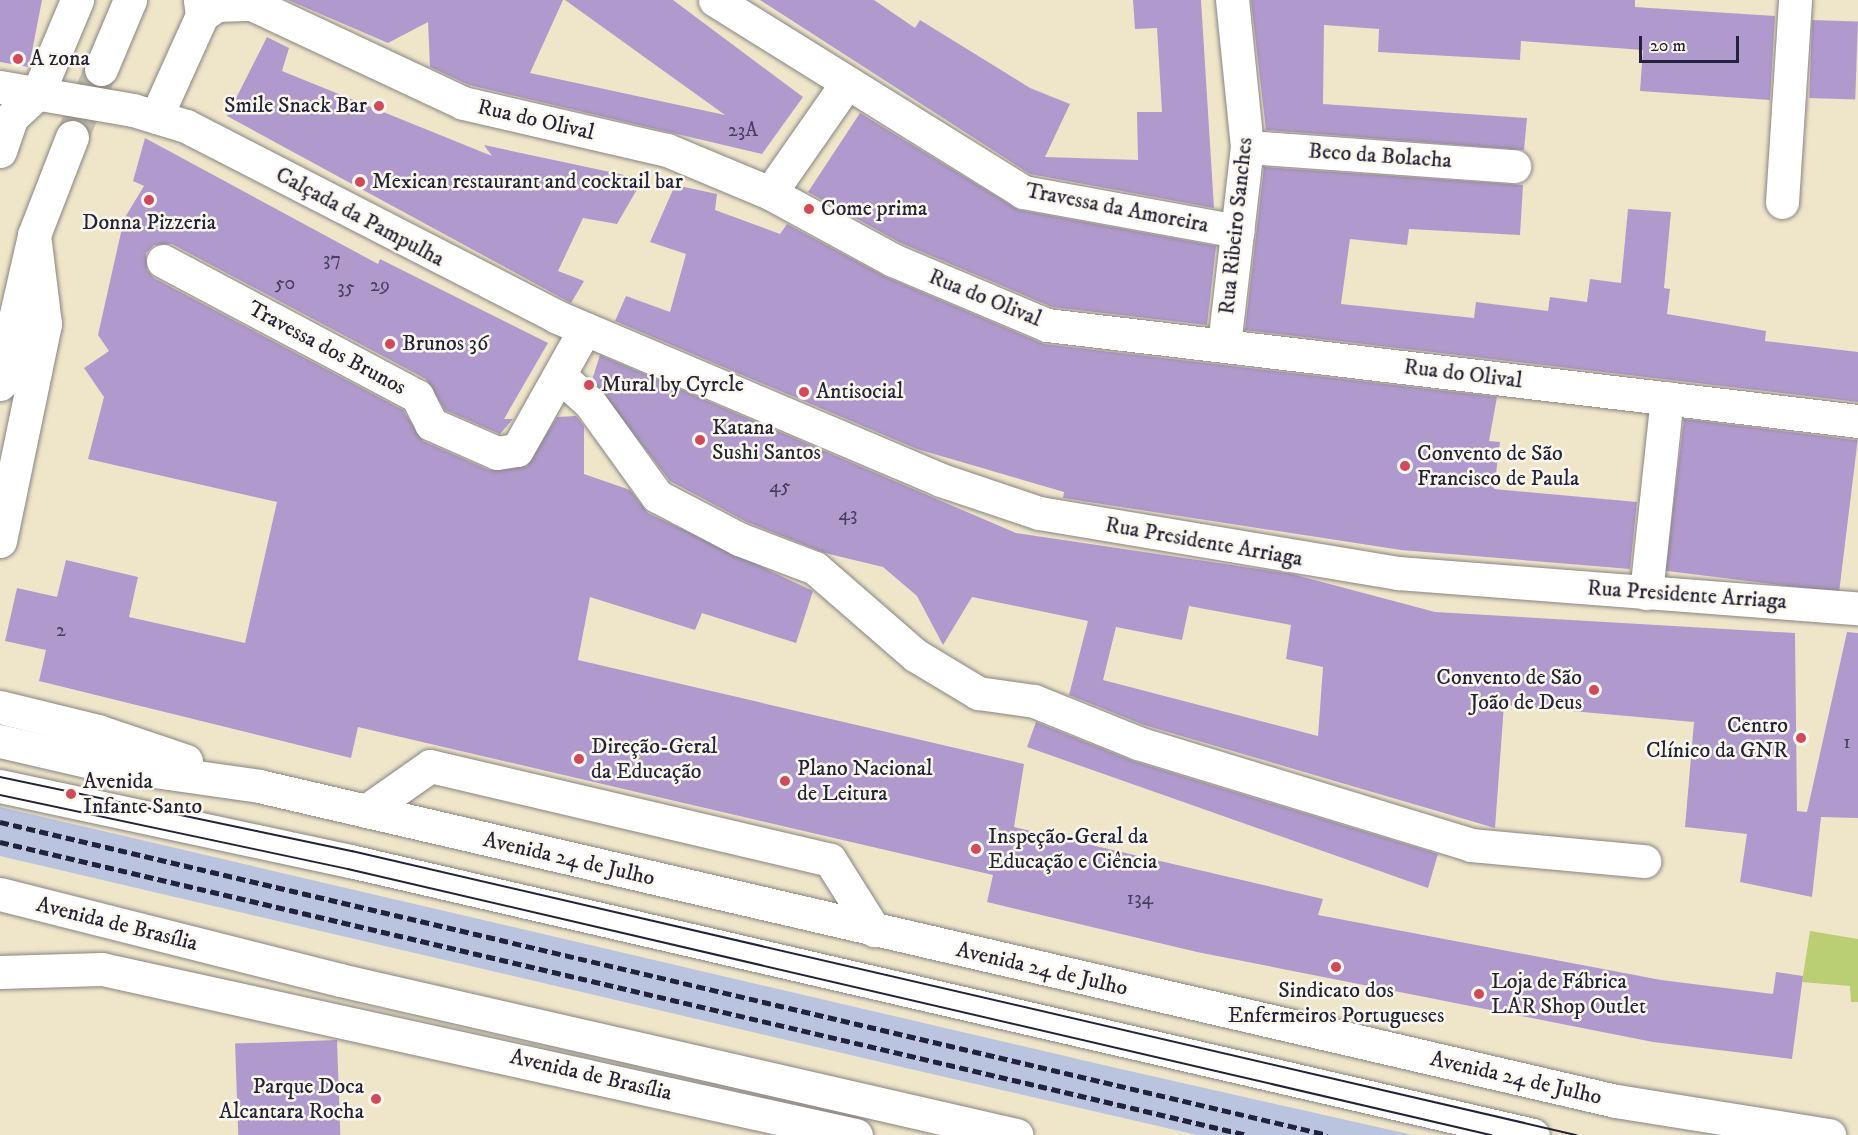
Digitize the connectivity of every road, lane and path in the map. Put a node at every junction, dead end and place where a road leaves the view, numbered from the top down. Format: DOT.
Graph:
graph roads {
  1 [pos="76,0"];
  2 [pos="130,0"];
  3 [pos="715,0"];
  4 [pos="1232,0"];
  5 [pos="1795,0"];
  6 [pos="201,8"];
  7 [pos="101,69"];
  8 [pos="846,84"];
  9 [pos="0,87"];
  10 [pos="38,93"];
  11 [pos="145,113"];
  12 [pos="72,137"];
  13 [pos="1247,147"];
  14 [pos="0,152"];
  15 [pos="1514,165"];
  16 [pos="770,193"];
  17 [pos="1782,202"];
  18 [pos="1237,231"];
  19 [pos="34,235"];
  20 [pos="163,261"];
  21 [pos="0,289"];
  22 [pos="585,329"];
  23 [pos="1224,345"];
  24 [pos="560,376"];
  25 [pos="0,384"];
  26 [pos="1667,398"];
  27 [pos="1858,421"];
  28 [pos="0,541"];
  29 [pos="1646,593"];
  30 [pos="1858,608"];
  31 [pos="0,707"];
  32 [pos="0,741"];
  33 [pos="0,786"];
  34 [pos="259,786"];
  35 [pos="366,811"];
  36 [pos="1644,861"];
  37 [pos="0,894"];
  38 [pos="874,930"];
  39 [pos="0,972"];
  40 [pos="340,980"];
  41 [pos="330,1017"];
  42 [pos="859,1099"];
  43 [pos="854,1134"];
  44 [pos="1016,1135"];
  45 [pos="1533,1135"];
  46 [pos="1829,1135"];
  1 -- 10 [label="street"];
  2 -- 7 [label="street"];
  3 -- 8 [label="street, Travessa da Amoreira"];
  4 -- 13 [label="street, Rua Ribeiro Sanches"];
  5 -- 17 [label="street"];
  6 -- 11 [label="street"];
  6 -- 16 [label="street, Rua do Olival"];
  8 -- 16 [label="street"];
  8 -- 18 [label="street, Travessa da Amoreira"];
  9 -- 10 [label="street, Calçada da Pampulha"];
  10 -- 11 [label="street, Calçada da Pampulha"];
  10 -- 14 [label="street"];
  11 -- 22 [label="street, Calçada da Pampulha"];
  12 -- 19 [label="street"];
  13 -- 15 [label="street, Beco da Bolacha"];
  13 -- 18 [label="street, Rua Ribeiro Sanches"];
  16 -- 23 [label="street, Rua do Olival"];
  18 -- 23 [label="street, Rua Ribeiro Sanches"];
  19 -- 21 [label="street"];
  19 -- 25 [label="street"];
  19 -- 28 [label="street"];
  20 -- 24 [label="street, Travessa dos Brunos"];
  22 -- 24 [label="street, Travessa dos Brunos"];
  22 -- 29 [label="street, Rua Presidente Arriaga"];
  23 -- 26 [label="street, Rua do Olival"];
  24 -- 36 [label="street"];
  26 -- 27 [label="street, Rua do Olival"];
  26 -- 29 [label="street"];
  29 -- 30 [label="street, Rua Presidente Arriaga"];
  31 -- 34 [label="street, Avenida 24 de Julho"];
  32 -- 34 [label="street, Avenida 24 de Julho"];
  33 -- 45 [label="street"];
  34 -- 35 [label="street, Avenida 24 de Julho"];
  35 -- 38 [label="street, Avenida 24 de Julho"];
  35 -- 38 [label="street"];
  37 -- 40 [label="street, Avenida de Brasília"];
  38 -- 46 [label="street, Avenida 24 de Julho"];
  39 -- 41 [label="street, Avenida de Brasília"];
  40 -- 41 [label="street"];
  40 -- 42 [label="street, Avenida de Brasília"];
  41 -- 43 [label="street, Avenida de Brasília"];
  42 -- 43 [label="street, Avenida de Brasília"];
  42 -- 44 [label="street, Avenida de Brasília"];
}
